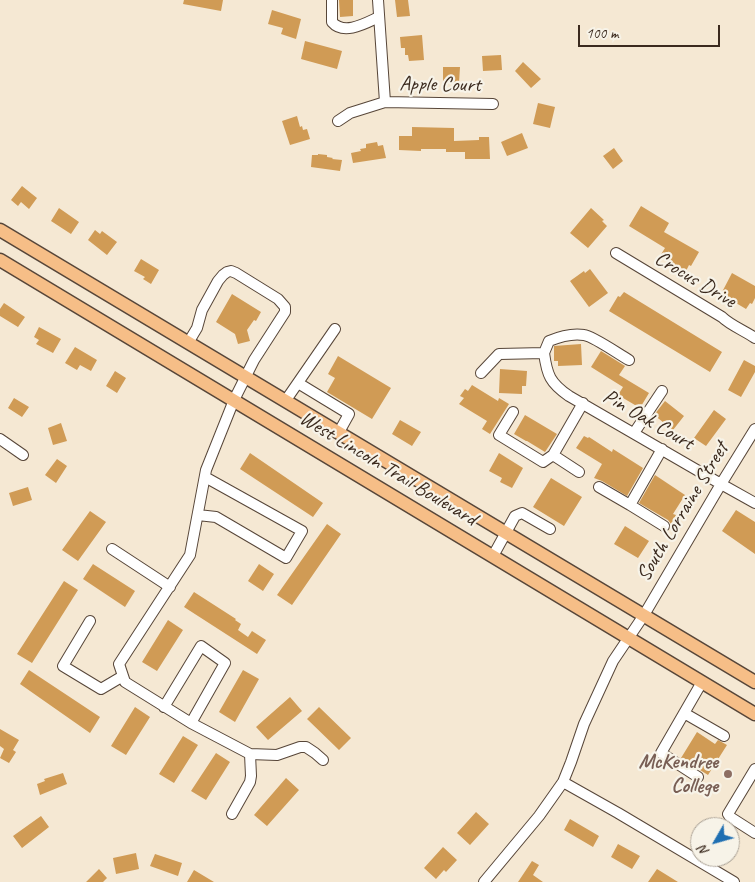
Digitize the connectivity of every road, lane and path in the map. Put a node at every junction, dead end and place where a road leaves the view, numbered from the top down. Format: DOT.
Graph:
graph roads {
  1 [pos="332,0"];
  2 [pos="378,0"];
  3 [pos="379,17"];
  4 [pos="385,102"];
  5 [pos="493,104"];
  6 [pos="338,121"];
  7 [pos="0,230"];
  8 [pos="616,253"];
  9 [pos="0,260"];
  10 [pos="335,329"];
  11 [pos="755,338"];
  12 [pos="188,343"];
  13 [pos="544,353"];
  14 [pos="629,360"];
  15 [pos="481,373"];
  16 [pos="246,377"];
  17 [pos="298,383"];
  18 [pos="662,391"];
  19 [pos="234,400"];
  20 [pos="286,400"];
  21 [pos="583,403"];
  22 [pos="513,412"];
  23 [pos="755,429"];
  24 [pos="338,432"];
  25 [pos="634,433"];
  26 [pos="0,439"];
  27 [pos="662,450"];
  28 [pos="23,455"];
  29 [pos="553,456"];
  30 [pos="579,472"];
  31 [pos="205,477"];
  32 [pos="721,484"];
  33 [pos="599,488"];
  34 [pos="755,503"];
  35 [pos="630,505"];
  36 [pos="198,515"];
  37 [pos="664,526"];
  38 [pos="550,529"];
  39 [pos="506,533"];
  40 [pos="112,549"];
  41 [pos="493,556"];
  42 [pos="170,587"];
  43 [pos="644,615"];
  44 [pos="90,621"];
  45 [pos="628,638"];
  46 [pos="123,676"];
  47 [pos="702,682"];
  48 [pos="755,682"];
  49 [pos="164,707"];
  50 [pos="684,713"];
  51 [pos="755,714"];
  52 [pos="191,723"];
  53 [pos="724,736"];
  54 [pos="250,754"];
  55 [pos="323,760"];
  56 [pos="755,769"];
  57 [pos="698,777"];
  58 [pos="563,782"];
  59 [pos="232,814"];
  60 [pos="755,833"];
  61 [pos="484,882"];
  62 [pos="734,882"];
  1 -- 3 [label="street"];
  2 -- 3 [label="street"];
  3 -- 4 [label="street"];
  4 -- 5 [label="street, Apple Court"];
  4 -- 6 [label="street, Apple Court"];
  7 -- 12 [label="main road, West Lincoln Trail Boulevard"];
  8 -- 11 [label="street, Crocus Drive"];
  9 -- 19 [label="main road, West Lincoln Trail Boulevard"];
  10 -- 17 [label="street"];
  12 -- 16 [label="main road, West Lincoln Trail Boulevard"];
  12 -- 16 [label="street"];
  13 -- 14 [label="street"];
  13 -- 15 [label="street"];
  13 -- 21 [label="street, Pin Oak Court"];
  16 -- 19 [label="street"];
  16 -- 20 [label="main road, West Lincoln Trail Boulevard"];
  17 -- 20 [label="street"];
  17 -- 24 [label="street"];
  18 -- 25 [label="street"];
  19 -- 31 [label="street"];
  19 -- 41 [label="main road, West Lincoln Trail Boulevard"];
  20 -- 24 [label="main road, West Lincoln Trail Boulevard"];
  21 -- 25 [label="street, Pin Oak Court"];
  21 -- 29 [label="street"];
  22 -- 29 [label="street"];
  23 -- 32 [label="street, South Lorraine Street"];
  24 -- 39 [label="main road, West Lincoln Trail Boulevard"];
  25 -- 27 [label="street, Pin Oak Court"];
  26 -- 28 [label="street"];
  27 -- 32 [label="street, Pin Oak Court"];
  27 -- 35 [label="street"];
  29 -- 30 [label="street"];
  31 -- 36 [label="street"];
  31 -- 36 [label="street"];
  32 -- 34 [label="street, Pin Oak Court"];
  32 -- 43 [label="street, South Lorraine Street"];
  33 -- 35 [label="street"];
  35 -- 37 [label="street"];
  36 -- 42 [label="street"];
  38 -- 39 [label="street"];
  39 -- 41 [label="street"];
  39 -- 43 [label="main road, West Lincoln Trail Boulevard"];
  40 -- 42 [label="street"];
  41 -- 45 [label="main road, West Lincoln Trail Boulevard"];
  42 -- 46 [label="street"];
  43 -- 45 [label="street, South Lorraine Street"];
  43 -- 48 [label="main road, West Lincoln Trail Boulevard"];
  44 -- 46 [label="street"];
  45 -- 47 [label="main road, West Lincoln Trail Boulevard"];
  45 -- 58 [label="street, South Lorraine Street"];
  46 -- 49 [label="street"];
  47 -- 50 [label="street"];
  47 -- 51 [label="main road, West Lincoln Trail Boulevard"];
  49 -- 52 [label="street"];
  49 -- 52 [label="street"];
  50 -- 53 [label="street"];
  50 -- 57 [label="street"];
  52 -- 54 [label="street"];
  54 -- 55 [label="street"];
  54 -- 59 [label="street"];
  56 -- 60 [label="street"];
  58 -- 61 [label="street, South Lorraine Street"];
  58 -- 62 [label="street"];
}
